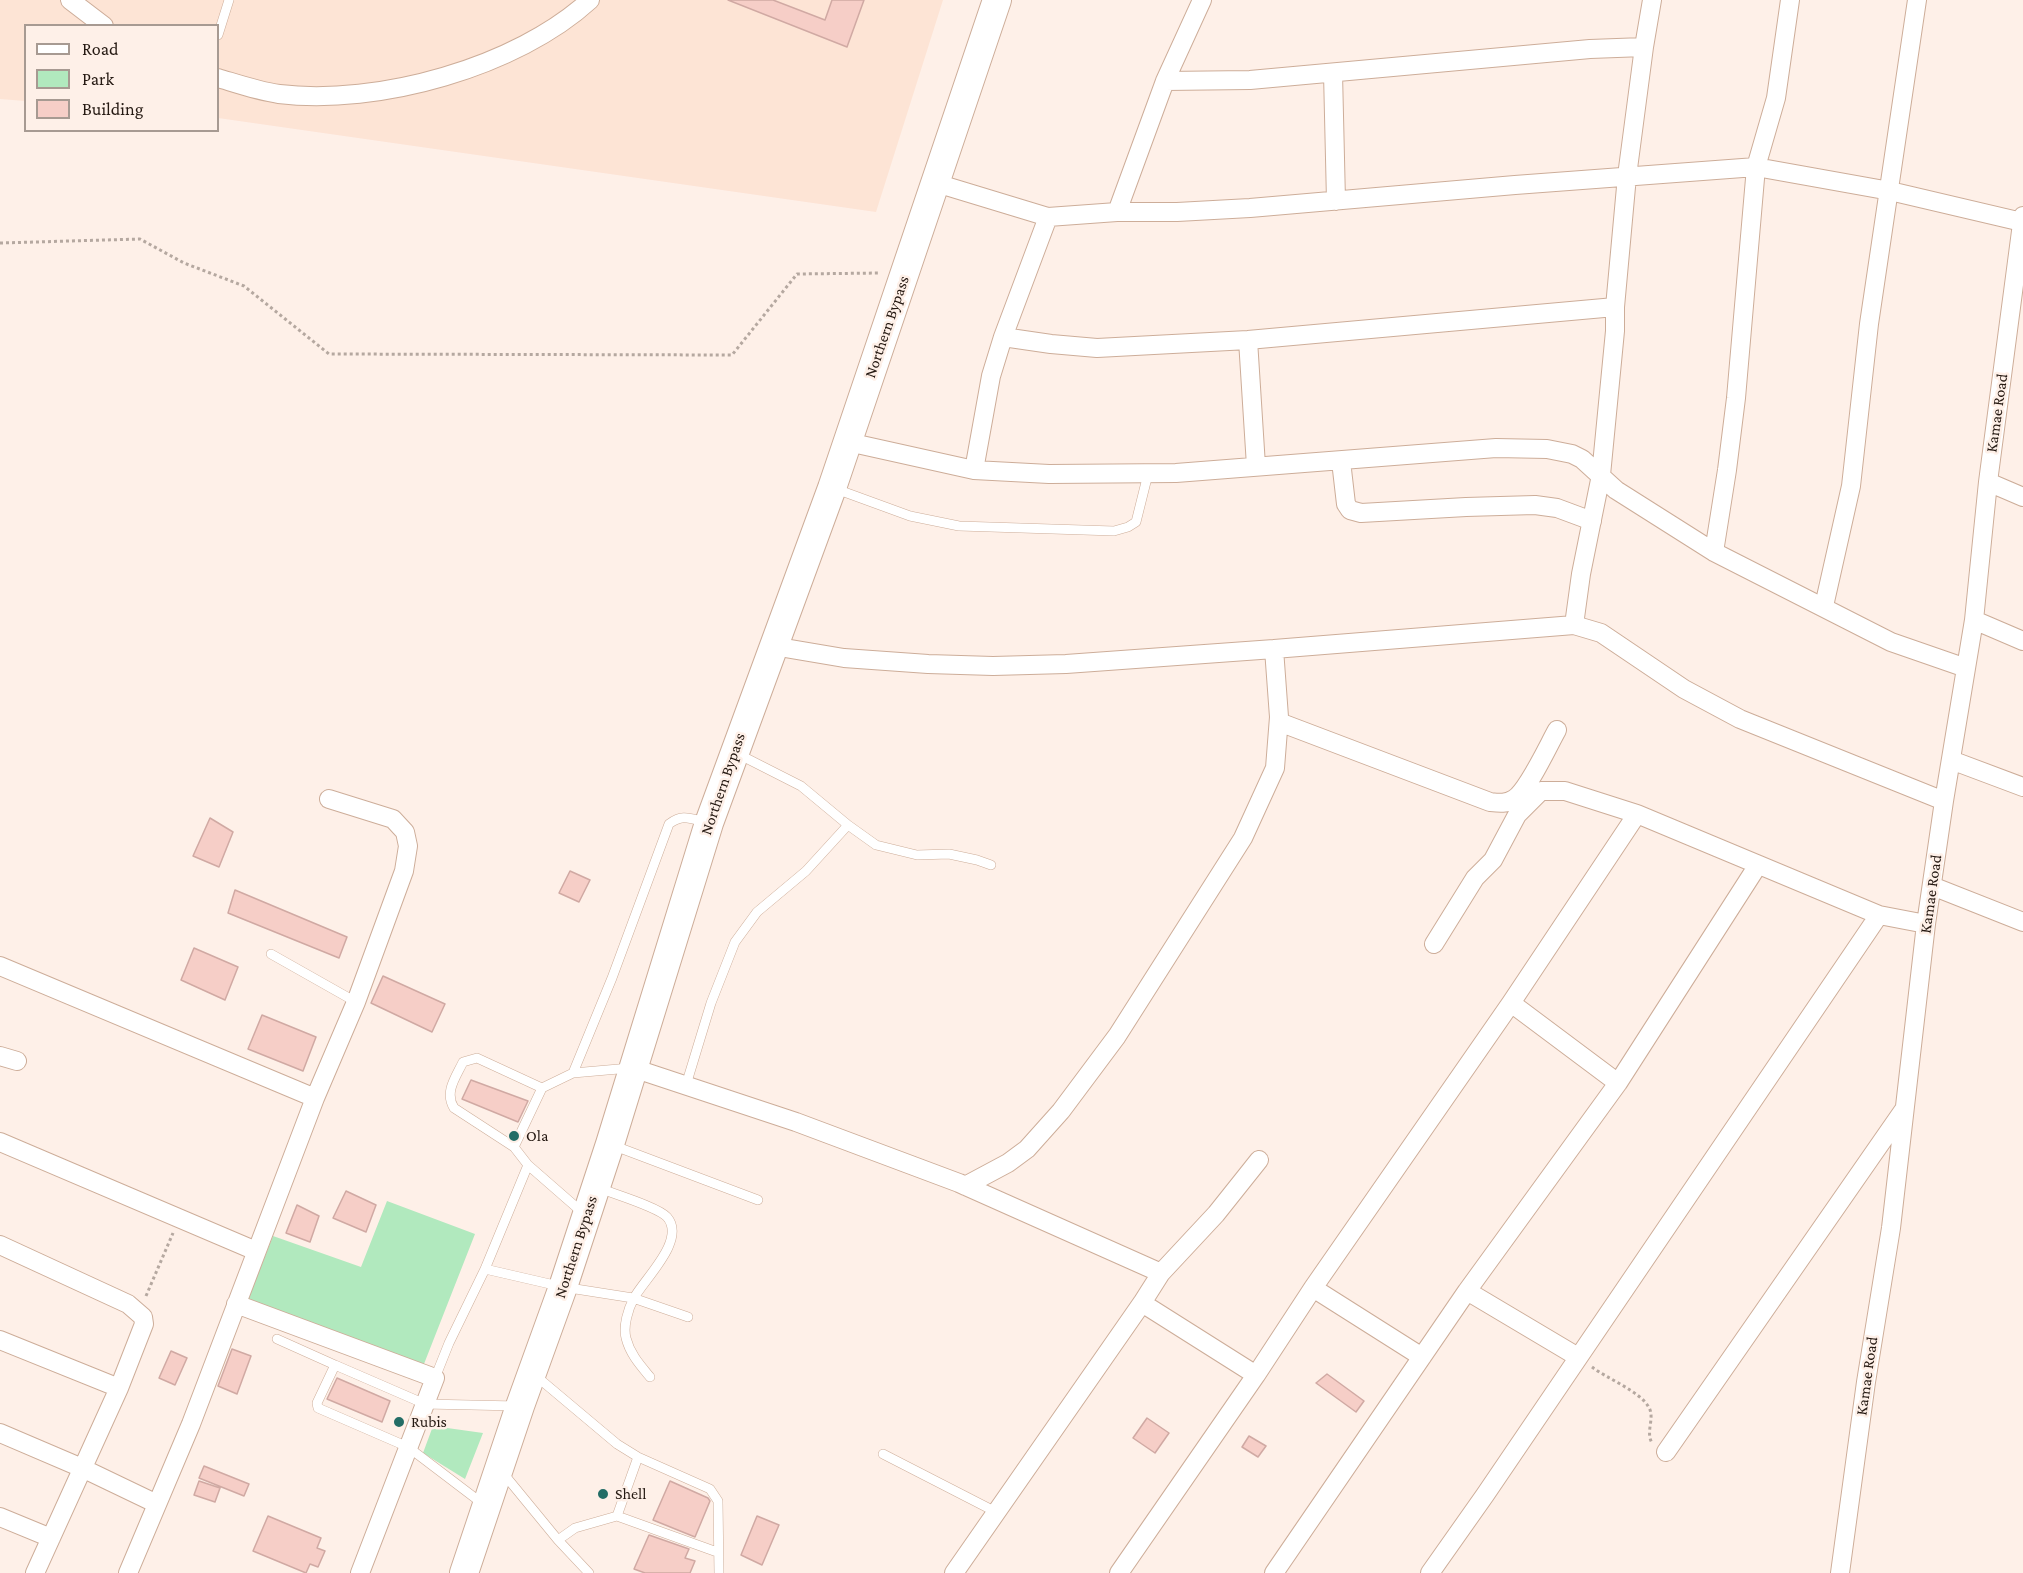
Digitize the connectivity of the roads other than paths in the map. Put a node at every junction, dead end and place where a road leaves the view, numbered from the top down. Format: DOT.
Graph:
graph roads {
  1 [pos="70,0"];
  2 [pos="229,0"];
  3 [pos="590,0"];
  4 [pos="997,0"];
  5 [pos="1202,0"];
  6 [pos="1653,0"];
  7 [pos="1790,0"];
  8 [pos="1917,0"];
  9 [pos="101,24"];
  10 [pos="219,31"];
  11 [pos="1644,47"];
  12 [pos="1334,73"];
  13 [pos="219,78"];
  14 [pos="1165,81"];
  15 [pos="1756,167"];
  16 [pos="1627,176"];
  17 [pos="936,183"];
  18 [pos="1890,191"];
  19 [pos="1336,201"];
  20 [pos="1117,212"];
  21 [pos="1048,217"];
  22 [pos="2023,219"];
  23 [pos="1615,307"];
  24 [pos="1003,337"];
  25 [pos="1248,340"];
  26 [pos="2015,350"];
  27 [pos="848,442"];
  28 [pos="1341,461"];
  29 [pos="1256,466"];
  30 [pos="975,470"];
  31 [pos="1148,474"];
  32 [pos="1601,475"];
  33 [pos="1988,482"];
  34 [pos="832,488"];
  35 [pos="2023,498"];
  36 [pos="1592,521"];
  37 [pos="1714,552"];
  38 [pos="1824,606"];
  39 [pos="1974,620"];
  40 [pos="1574,625"];
  41 [pos="2023,640"];
  42 [pos="773,646"];
  43 [pos="1274,649"];
  44 [pos="1966,668"];
  45 [pos="1279,722"];
  46 [pos="1557,730"];
  47 [pos="733,752"];
  48 [pos="1951,760"];
  49 [pos="2023,787"];
  50 [pos="329,799"];
  51 [pos="1944,801"];
  52 [pos="1637,814"];
  53 [pos="709,823"];
  54 [pos="848,825"];
  55 [pos="991,865"];
  56 [pos="1758,865"];
  57 [pos="1932,886"];
  58 [pos="1879,915"];
  59 [pos="2023,922"];
  60 [pos="1926,924"];
  61 [pos="1434,944"];
  62 [pos="271,954"];
  63 [pos="0,966"];
  64 [pos="357,1002"];
  65 [pos="1511,1003"];
  66 [pos="633,1068"];
  67 [pos="573,1073"];
  68 [pos="1618,1083"];
  69 [pos="686,1085"];
  70 [pos="542,1088"];
  71 [pos="315,1098"];
  72 [pos="1904,1110"];
  73 [pos="0,1142"];
  74 [pos="610,1144"];
  75 [pos="514,1147"];
  76 [pos="1259,1160"];
  77 [pos="528,1165"];
  78 [pos="965,1186"];
  79 [pos="595,1187"];
  80 [pos="758,1200"];
  81 [pos="586,1216"];
  82 [pos="0,1245"];
  83 [pos="256,1251"];
  84 [pos="485,1269"];
  85 [pos="1161,1272"];
  86 [pos="563,1287"];
  87 [pos="1313,1288"];
  88 [pos="1467,1291"];
  89 [pos="633,1298"];
  90 [pos="1142,1303"];
  91 [pos="236,1304"];
  92 [pos="688,1317"];
  93 [pos="277,1339"];
  94 [pos="0,1340"];
  95 [pos="1422,1357"];
  96 [pos="1578,1357"];
  97 [pos="335,1365"];
  98 [pos="532,1373"];
  99 [pos="1256,1375"];
  100 [pos="650,1377"];
  101 [pos="435,1378"];
  102 [pos="119,1388"];
  103 [pos="425,1404"];
  104 [pos="520,1406"];
  105 [pos="0,1433"];
  106 [pos="408,1447"];
  107 [pos="1665,1452"];
  108 [pos="883,1454"];
  109 [pos="638,1457"];
  110 [pos="82,1468"];
  111 [pos="499,1469"];
  112 [pos="157,1504"];
  113 [pos="488,1507"];
  114 [pos="996,1512"];
  115 [pos="616,1516"];
  116 [pos="0,1517"];
  117 [pos="51,1538"];
  118 [pos="558,1540"];
  119 [pos="717,1552"];
  120 [pos="35,1573"];
  121 [pos="128,1573"];
  122 [pos="360,1573"];
  123 [pos="464,1573"];
  124 [pos="589,1573"];
  125 [pos="719,1573"];
  126 [pos="954,1573"];
  127 [pos="1119,1573"];
  128 [pos="1274,1573"];
  129 [pos="1430,1573"];
  130 [pos="1840,1573"];
  1 -- 9 [label="street"];
  2 -- 10 [label="lane"];
  3 -- 13 [label="street"];
  4 -- 17 [label="main road, Northern Bypass"];
  5 -- 14 [label="street"];
  6 -- 11 [label="street"];
  7 -- 15 [label="street"];
  8 -- 18 [label="street"];
  11 -- 12 [label="street"];
  11 -- 16 [label="street"];
  12 -- 14 [label="street"];
  12 -- 19 [label="street"];
  14 -- 20 [label="street"];
  15 -- 16 [label="street"];
  15 -- 18 [label="street"];
  15 -- 37 [label="street"];
  16 -- 19 [label="street"];
  16 -- 23 [label="street"];
  17 -- 21 [label="street"];
  17 -- 27 [label="main road, Northern Bypass"];
  18 -- 22 [label="street"];
  18 -- 38 [label="street"];
  19 -- 20 [label="street"];
  20 -- 21 [label="street"];
  21 -- 24 [label="street"];
  22 -- 26 [label="street, Kamae Road"];
  23 -- 25 [label="street"];
  23 -- 32 [label="street"];
  24 -- 25 [label="street"];
  24 -- 30 [label="street"];
  25 -- 29 [label="street"];
  26 -- 33 [label="street, Kamae Road"];
  27 -- 30 [label="street"];
  27 -- 34 [label="main road, Northern Bypass"];
  28 -- 29 [label="street"];
  28 -- 32 [label="street"];
  28 -- 36 [label="street"];
  29 -- 31 [label="street"];
  30 -- 31 [label="street"];
  31 -- 34 [label="lane"];
  32 -- 36 [label="street"];
  32 -- 37 [label="street"];
  33 -- 35 [label="street"];
  33 -- 39 [label="street, Kamae Road"];
  34 -- 42 [label="main road, Northern Bypass"];
  36 -- 40 [label="street"];
  37 -- 38 [label="street"];
  38 -- 44 [label="street"];
  39 -- 41 [label="street"];
  39 -- 44 [label="street, Kamae Road"];
  40 -- 43 [label="street"];
  40 -- 51 [label="street"];
  42 -- 43 [label="street"];
  42 -- 47 [label="main road, Northern Bypass"];
  43 -- 45 [label="street"];
  44 -- 48 [label="street, Kamae Road"];
  45 -- 46 [label="street"];
  45 -- 78 [label="street"];
  47 -- 53 [label="main road, Northern Bypass"];
  47 -- 54 [label="lane"];
  48 -- 49 [label="street"];
  48 -- 51 [label="street, Kamae Road"];
  50 -- 64 [label="street"];
  51 -- 57 [label="street, Kamae Road"];
  52 -- 56 [label="street"];
  52 -- 61 [label="street"];
  52 -- 65 [label="street"];
  53 -- 66 [label="main road, Northern Bypass"];
  53 -- 67 [label="lane"];
  54 -- 55 [label="lane"];
  54 -- 69 [label="lane"];
  56 -- 58 [label="street"];
  56 -- 68 [label="street"];
  57 -- 59 [label="street"];
  57 -- 60 [label="street, Kamae Road"];
  58 -- 60 [label="street"];
  58 -- 96 [label="street"];
  60 -- 72 [label="street, Kamae Road"];
  62 -- 64 [label="lane"];
  63 -- 71 [label="street"];
  64 -- 71 [label="street"];
  65 -- 68 [label="street"];
  65 -- 87 [label="street"];
  66 -- 67 [label="lane"];
  66 -- 69 [label="street"];
  66 -- 74 [label="main road, Northern Bypass"];
  67 -- 70 [label="lane"];
  68 -- 88 [label="street"];
  69 -- 78 [label="street"];
  70 -- 75 [label="lane"];
  70 -- 75 [label="lane"];
  71 -- 83 [label="street"];
  72 -- 107 [label="street"];
  72 -- 130 [label="street, Kamae Road"];
  73 -- 83 [label="street"];
  74 -- 79 [label="main road, Northern Bypass"];
  74 -- 80 [label="lane"];
  75 -- 77 [label="lane"];
  76 -- 85 [label="street"];
  77 -- 81 [label="lane"];
  77 -- 84 [label="lane"];
  78 -- 85 [label="street"];
  79 -- 81 [label="main road, Northern Bypass"];
  79 -- 89 [label="lane"];
  81 -- 86 [label="main road, Northern Bypass"];
  82 -- 102 [label="street"];
  83 -- 91 [label="street"];
  84 -- 86 [label="lane"];
  84 -- 101 [label="lane"];
  85 -- 90 [label="street"];
  86 -- 89 [label="lane"];
  86 -- 98 [label="main road, Northern Bypass"];
  87 -- 95 [label="street"];
  87 -- 99 [label="street"];
  88 -- 95 [label="street"];
  88 -- 96 [label="street"];
  89 -- 92 [label="lane"];
  89 -- 100 [label="lane"];
  90 -- 99 [label="street"];
  90 -- 114 [label="street"];
  91 -- 101 [label="street"];
  91 -- 112 [label="street"];
  93 -- 97 [label="lane"];
  94 -- 102 [label="street"];
  95 -- 128 [label="street"];
  96 -- 129 [label="street"];
  97 -- 103 [label="lane"];
  97 -- 106 [label="lane"];
  98 -- 104 [label="main road, Northern Bypass"];
  98 -- 109 [label="lane"];
  99 -- 127 [label="street"];
  101 -- 103 [label="street"];
  102 -- 110 [label="street"];
  103 -- 104 [label="lane"];
  103 -- 106 [label="street"];
  104 -- 111 [label="main road, Northern Bypass"];
  105 -- 110 [label="street"];
  106 -- 113 [label="lane"];
  106 -- 122 [label="street"];
  108 -- 114 [label="lane"];
  109 -- 115 [label="lane"];
  109 -- 119 [label="lane"];
  110 -- 112 [label="street"];
  110 -- 117 [label="street"];
  111 -- 113 [label="main road, Northern Bypass"];
  111 -- 118 [label="lane"];
  112 -- 121 [label="street"];
  113 -- 123 [label="main road, Northern Bypass"];
  114 -- 126 [label="street"];
  115 -- 118 [label="lane"];
  115 -- 119 [label="lane"];
  116 -- 117 [label="street"];
  117 -- 120 [label="street"];
  118 -- 124 [label="lane"];
  119 -- 125 [label="lane"];
}
